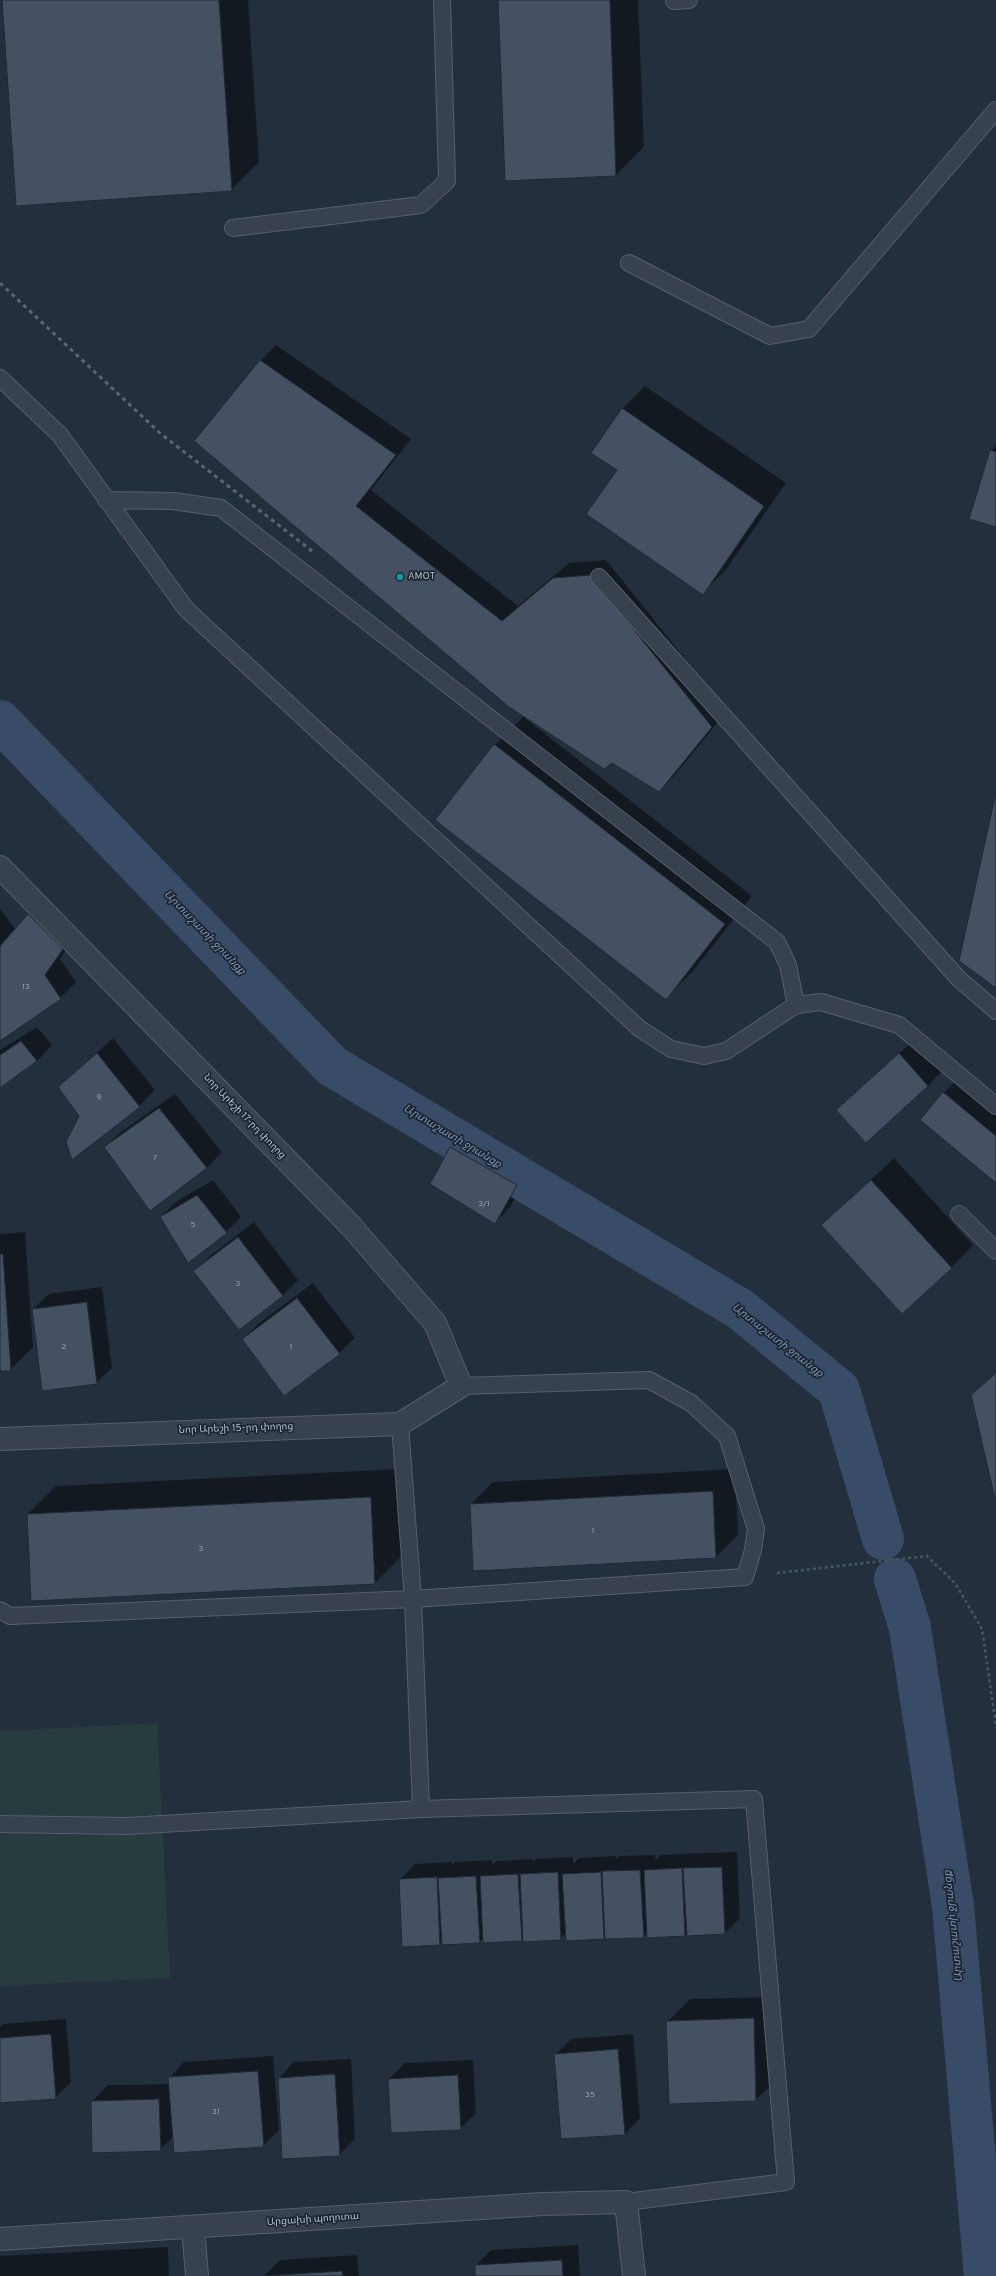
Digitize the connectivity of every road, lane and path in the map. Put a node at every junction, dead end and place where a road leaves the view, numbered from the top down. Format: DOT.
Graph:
graph roads {
  1 [pos="442,0"];
  2 [pos="996,110"];
  3 [pos="233,228"];
  4 [pos="629,263"];
  5 [pos="0,378"];
  6 [pos="106,500"];
  7 [pos="599,577"];
  8 [pos="0,866"];
  9 [pos="796,1005"];
  10 [pos="996,1011"];
  11 [pos="996,1106"];
  12 [pos="959,1214"];
  13 [pos="996,1251"];
  14 [pos="461,1386"];
  15 [pos="400,1424"];
  16 [pos="0,1439"];
  17 [pos="744,1577"];
  18 [pos="413,1599"];
  19 [pos="0,1610"];
  20 [pos="996,1726"];
  21 [pos="421,1809"];
  22 [pos="0,1824"];
  23 [pos="626,2202"];
  24 [pos="193,2228"];
  25 [pos="0,2239"];
  26 [pos="197,2276"];
  27 [pos="634,2276"];
  1 -- 3 [label="lane"];
  2 -- 4 [label="lane"];
  5 -- 6 [label="lane"];
  6 -- 9 [label="lane"];
  6 -- 9 [label="lane"];
  7 -- 10 [label="lane"];
  8 -- 14 [label="street, Նոր Արեշի 17-րդ փողոց"];
  9 -- 11 [label="lane"];
  12 -- 13 [label="lane"];
  14 -- 15 [label="street, Նոր Արեշի 15-րդ փողոց"];
  14 -- 17 [label="lane"];
  15 -- 16 [label="street, Նոր Արեշի 15-րդ փողոց"];
  15 -- 18 [label="lane"];
  17 -- 18 [label="lane"];
  17 -- 20 [label="path"];
  18 -- 19 [label="lane"];
  18 -- 21 [label="lane"];
  21 -- 22 [label="lane"];
  21 -- 23 [label="lane"];
  23 -- 24 [label="street, Արցախի պողոտա"];
  23 -- 27 [label="street"];
  24 -- 25 [label="street, Արցախի պողոտա"];
  24 -- 26 [label="street"];
}
